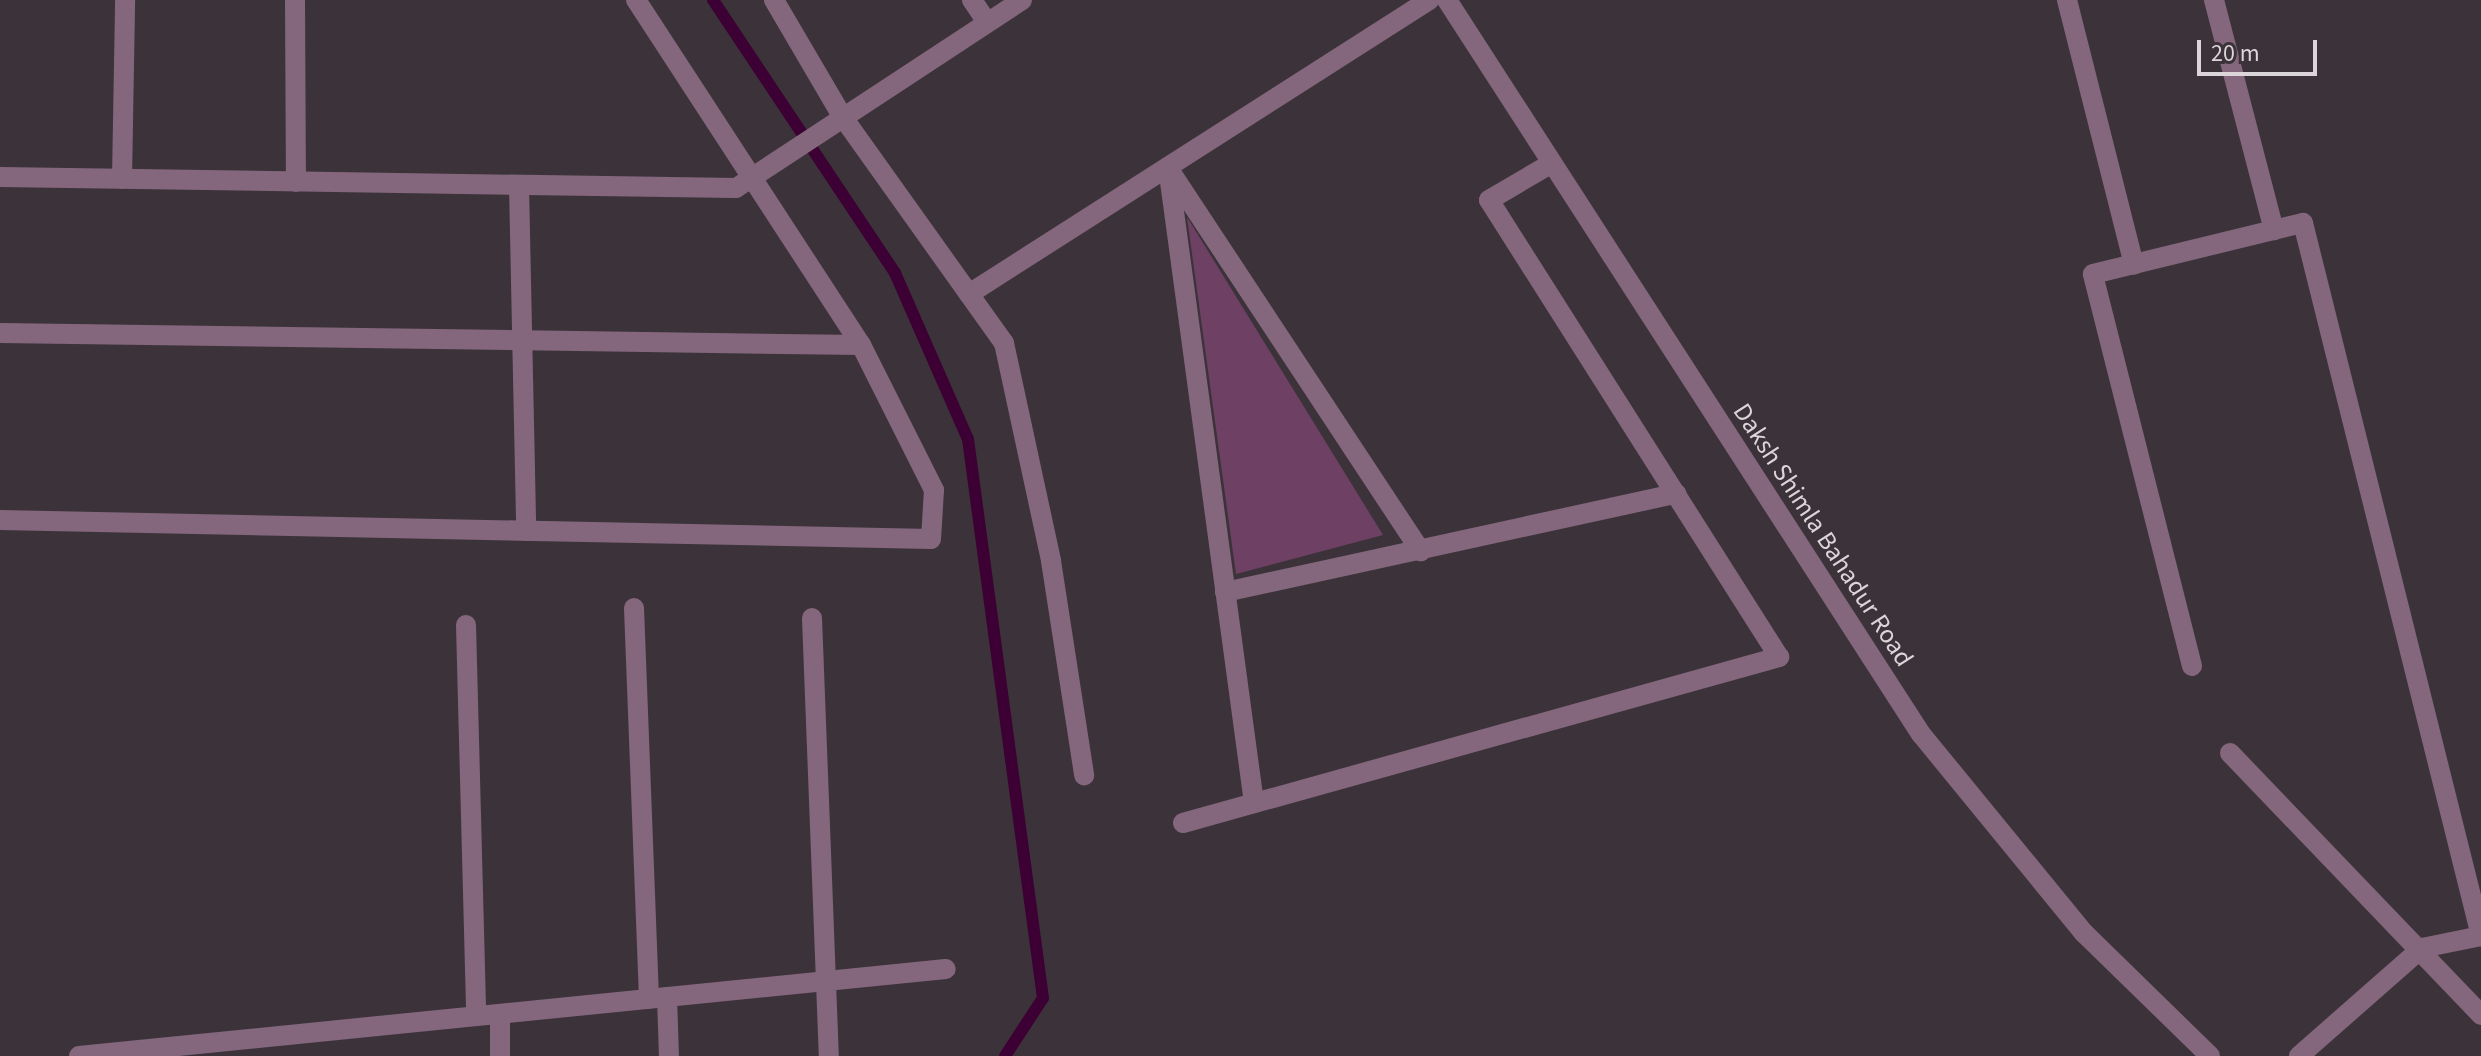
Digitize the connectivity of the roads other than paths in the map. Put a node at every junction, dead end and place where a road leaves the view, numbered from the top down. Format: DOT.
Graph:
graph roads {
  1 [pos="125,0"];
  2 [pos="295,0"];
  3 [pos="636,0"];
  4 [pos="774,0"];
  5 [pos="972,0"];
  6 [pos="1022,0"];
  7 [pos="1429,0"];
  8 [pos="1447,0"];
  9 [pos="2067,0"];
  10 [pos="2214,0"];
  11 [pos="987,22"];
  12 [pos="836,120"];
  13 [pos="1552,163"];
  14 [pos="1168,167"];
  15 [pos="0,177"];
  16 [pos="122,179"];
  17 [pos="749,179"];
  18 [pos="296,182"];
  19 [pos="519,185"];
  20 [pos="2274,230"];
  21 [pos="2134,265"];
  22 [pos="969,294"];
  23 [pos="0,333"];
  24 [pos="523,340"];
  25 [pos="861,345"];
  26 [pos="1676,494"];
  27 [pos="0,520"];
  28 [pos="526,531"];
  29 [pos="1421,551"];
  30 [pos="1225,592"];
  31 [pos="634,608"];
  32 [pos="812,618"];
  33 [pos="466,625"];
  34 [pos="2192,666"];
  35 [pos="2230,753"];
  36 [pos="1084,775"];
  37 [pos="1254,803"];
  38 [pos="1183,823"];
  39 [pos="2481,936"];
  40 [pos="2422,948"];
  41 [pos="946,969"];
  42 [pos="825,981"];
  43 [pos="658,998"];
  44 [pos="500,1014"];
  45 [pos="2481,1015"];
  46 [pos="476,1016"];
  47 [pos="79,1056"];
  48 [pos="500,1056"];
  49 [pos="669,1056"];
  50 [pos="829,1056"];
  51 [pos="2210,1056"];
  52 [pos="2299,1056"];
  1 -- 16 [label="street"];
  2 -- 18 [label="street"];
  3 -- 17 [label="street"];
  4 -- 12 [label="street"];
  5 -- 11 [label="street"];
  6 -- 11 [label="street"];
  7 -- 14 [label="street"];
  8 -- 13 [label="street, Daksh Shimla Bahadur Road"];
  9 -- 21 [label="street"];
  10 -- 20 [label="street"];
  11 -- 12 [label="street"];
  12 -- 17 [label="street"];
  12 -- 22 [label="street"];
  13 -- 26 [label="street"];
  13 -- 51 [label="street, Daksh Shimla Bahadur Road"];
  14 -- 22 [label="street"];
  14 -- 29 [label="street"];
  14 -- 30 [label="street"];
  15 -- 16 [label="street"];
  16 -- 18 [label="street"];
  17 -- 19 [label="street"];
  17 -- 25 [label="street"];
  18 -- 19 [label="street"];
  19 -- 24 [label="street"];
  20 -- 21 [label="street"];
  20 -- 39 [label="street"];
  21 -- 34 [label="street"];
  22 -- 36 [label="street"];
  23 -- 24 [label="street"];
  24 -- 25 [label="street"];
  24 -- 28 [label="street"];
  25 -- 28 [label="street"];
  26 -- 29 [label="street"];
  26 -- 37 [label="street"];
  27 -- 28 [label="street"];
  29 -- 30 [label="street"];
  30 -- 37 [label="street"];
  31 -- 43 [label="street"];
  32 -- 42 [label="street"];
  33 -- 46 [label="street"];
  35 -- 40 [label="street"];
  37 -- 38 [label="street"];
  39 -- 40 [label="street"];
  40 -- 45 [label="street"];
  40 -- 52 [label="street"];
  41 -- 42 [label="street"];
  42 -- 43 [label="street"];
  42 -- 50 [label="street"];
  43 -- 44 [label="street"];
  43 -- 49 [label="street"];
  44 -- 46 [label="street"];
  44 -- 48 [label="street"];
  46 -- 47 [label="street"];
}
